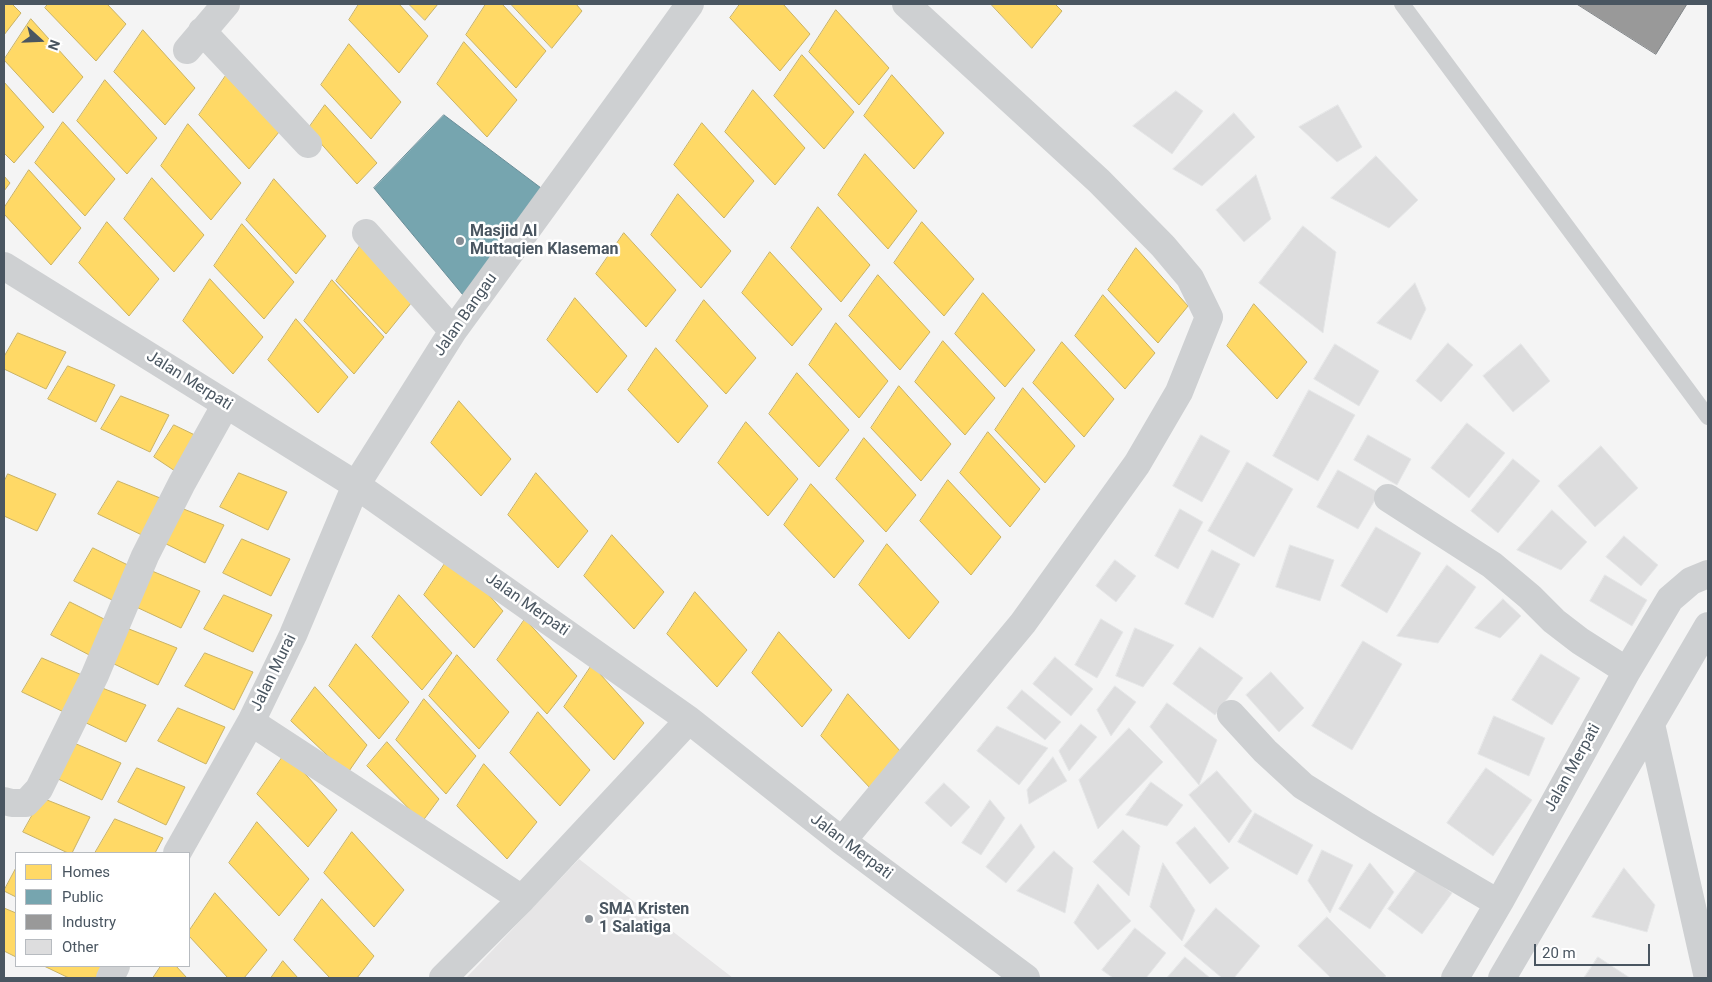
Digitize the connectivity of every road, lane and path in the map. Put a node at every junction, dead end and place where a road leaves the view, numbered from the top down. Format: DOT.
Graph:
graph roads {
  1 [pos="226,4"];
  2 [pos="690,4"];
  3 [pos="906,4"];
  4 [pos="1402,4"];
  5 [pos="308,144"];
  6 [pos="366,233"];
  7 [pos="4,266"];
  8 [pos="453,331"];
  9 [pos="226,404"];
  10 [pos="1708,417"];
  11 [pos="356,485"];
  12 [pos="1388,498"];
  13 [pos="1708,574"];
  14 [pos="1708,626"];
  15 [pos="1627,671"];
  16 [pos="1231,714"];
  17 [pos="689,720"];
  18 [pos="251,722"];
  19 [pos="1651,724"];
  20 [pos="4,801"];
  21 [pos="842,841"];
  22 [pos="178,852"];
  23 [pos="522,899"];
  24 [pos="1498,903"];
  25 [pos="443,978"];
  26 [pos="1026,978"];
  27 [pos="1455,978"];
  28 [pos="1502,978"];
  29 [pos="1708,978"];
  1 -- 5 [label="street"];
  2 -- 8 [label="street, Jalan Bangau"];
  3 -- 21 [label="street"];
  4 -- 10 [label="lane"];
  6 -- 8 [label="street"];
  7 -- 9 [label="street, Jalan Merpati"];
  8 -- 11 [label="street, Jalan Bangau"];
  9 -- 11 [label="street, Jalan Merpati"];
  9 -- 20 [label="street"];
  11 -- 17 [label="street, Jalan Merpati"];
  11 -- 18 [label="street, Jalan Murai"];
  12 -- 15 [label="street"];
  13 -- 15 [label="street, Jalan Merpati"];
  14 -- 19 [label="street"];
  15 -- 24 [label="street, Jalan Merpati"];
  16 -- 24 [label="street"];
  17 -- 21 [label="street, Jalan Merpati"];
  17 -- 23 [label="street"];
  18 -- 22 [label="street, Jalan Murai"];
  18 -- 23 [label="street"];
  19 -- 28 [label="street"];
  19 -- 29 [label="street"];
  21 -- 26 [label="street, Jalan Merpati"];
  23 -- 25 [label="street"];
  24 -- 27 [label="street, Jalan Merpati"];
}
